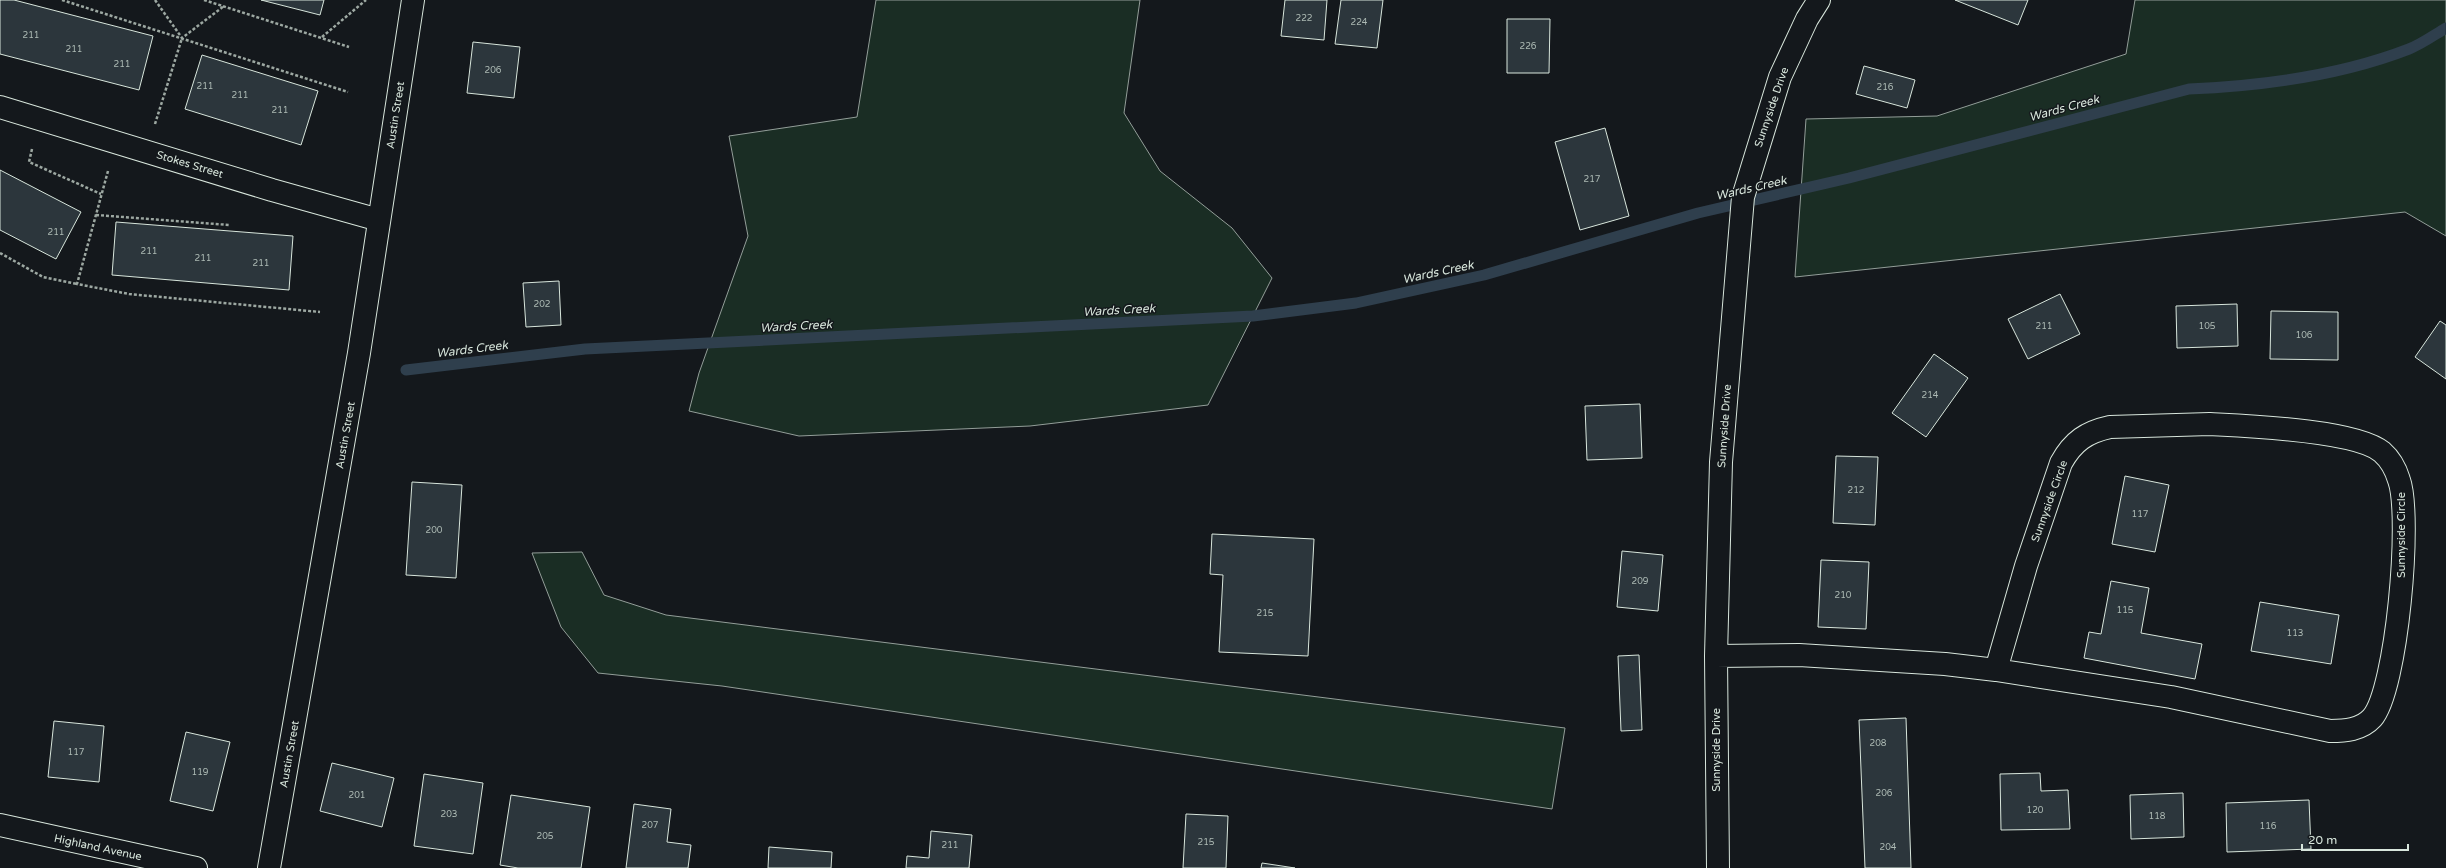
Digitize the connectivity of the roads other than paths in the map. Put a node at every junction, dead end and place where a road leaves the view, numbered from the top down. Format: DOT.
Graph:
graph roads {
  1 [pos="412,0"];
  2 [pos="1818,0"];
  3 [pos="0,107"];
  4 [pos="380,220"];
  5 [pos="1716,656"];
  6 [pos="1996,670"];
  7 [pos="0,825"];
  8 [pos="196,868"];
  9 [pos="269,868"];
  10 [pos="1718,868"];
  1 -- 4 [label="street, Austin Street"];
  2 -- 5 [label="street, Sunnyside Drive"];
  3 -- 4 [label="street, Stokes Street"];
  4 -- 9 [label="street, Austin Street"];
  5 -- 6 [label="street, Sunnyside Circle"];
  5 -- 10 [label="street, Sunnyside Drive"];
  6 -- 6 [label="street, Sunnyside Circle"];
  7 -- 8 [label="street, Highland Avenue"];
}
